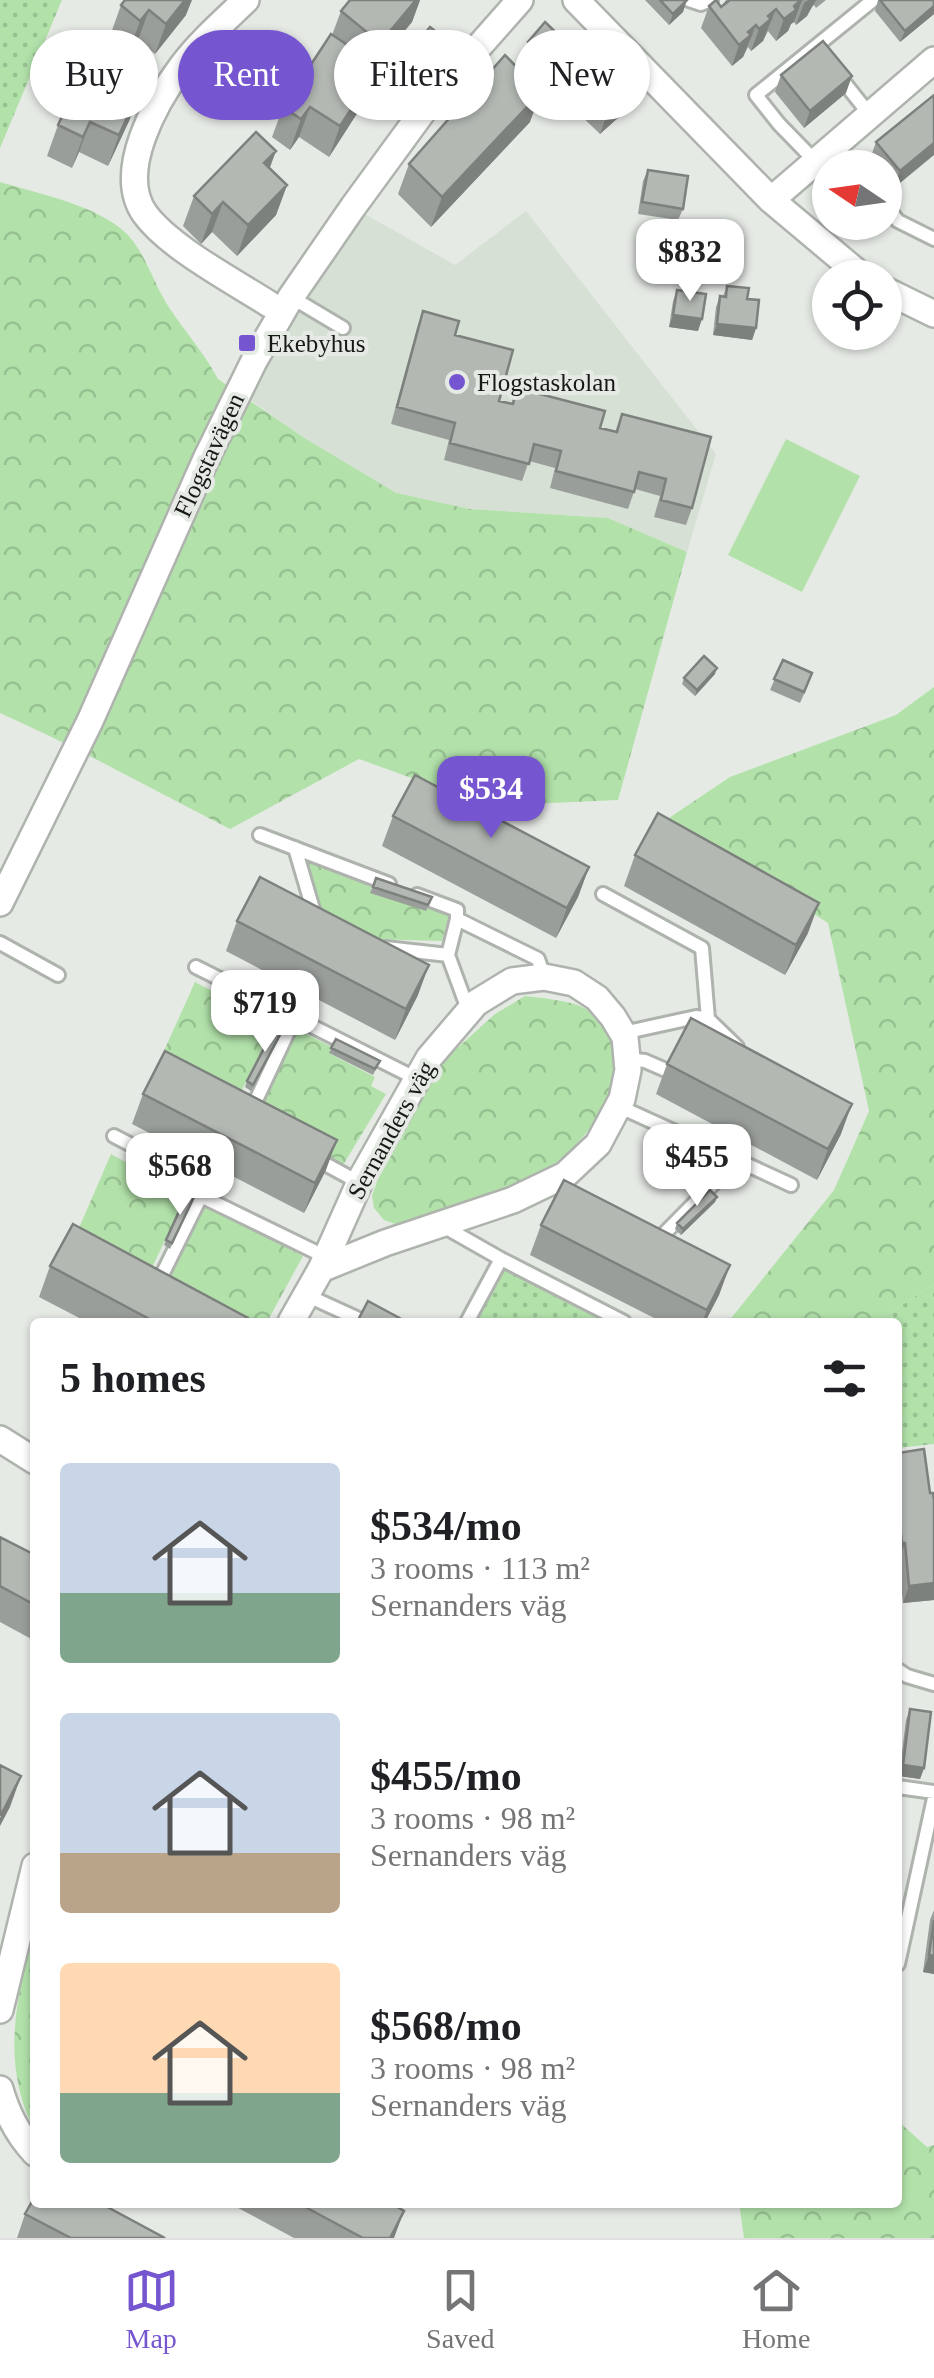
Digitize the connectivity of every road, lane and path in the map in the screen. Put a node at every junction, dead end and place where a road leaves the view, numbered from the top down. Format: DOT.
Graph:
graph roads {
  1 [pos="246,0"];
  2 [pos="520,0"];
  3 [pos="576,0"];
  4 [pos="689,0"];
  5 [pos="711,0"];
  6 [pos="873,0"];
  7 [pos="815,47"];
  8 [pos="934,60"];
  9 [pos="870,115"];
  10 [pos="819,150"];
  11 [pos="828,150"];
  12 [pos="812,164"];
  13 [pos="771,200"];
  14 [pos="902,223"];
  15 [pos="934,239"];
  16 [pos="843,260"];
  17 [pos="902,298"];
  18 [pos="280,300"];
  19 [pos="934,314"];
  20 [pos="343,328"];
  21 [pos="260,834"];
  22 [pos="295,848"];
  23 [pos="602,894"];
  24 [pos="0,903"];
  25 [pos="457,919"];
  26 [pos="318,925"];
  27 [pos="0,942"];
  28 [pos="377,947"];
  29 [pos="448,954"];
  30 [pos="196,967"];
  31 [pos="58,975"];
  32 [pos="544,977"];
  33 [pos="469,1012"];
  34 [pos="295,1018"];
  35 [pos="708,1019"];
  36 [pos="623,1032"];
  37 [pos="746,1056"];
  38 [pos="627,1059"];
  39 [pos="668,1071"];
  40 [pos="417,1079"];
  41 [pos="618,1106"];
  42 [pos="232,1112"];
  43 [pos="114,1136"];
  44 [pos="311,1157"];
  45 [pos="737,1160"];
  46 [pos="360,1183"];
  47 [pos="792,1185"];
  48 [pos="201,1196"];
  49 [pos="441,1224"];
  50 [pos="638,1234"];
  51 [pos="501,1259"];
  52 [pos="324,1263"];
  53 [pos="306,1296"];
  54 [pos="158,1300"];
  55 [pos="293,1318"];
  56 [pos="356,1318"];
  57 [pos="469,1318"];
  58 [pos="616,1318"];
  59 [pos="0,1439"];
  60 [pos="30,1458"];
  61 [pos="902,1673"];
  62 [pos="934,1684"];
  63 [pos="902,1789"];
  64 [pos="934,1795"];
  65 [pos="30,1887"];
  66 [pos="902,1945"];
  67 [pos="0,2010"];
  68 [pos="0,2089"];
  69 [pos="30,2146"];
  1 -- 18 [label="street"];
  2 -- 18 [label="street, Flogstavägen"];
  3 -- 13 [label="street"];
  4 -- 5 [label="lane"];
  6 -- 7 [label="lane"];
  7 -- 9 [label="lane"];
  7 -- 10 [label="lane"];
  8 -- 9 [label="street"];
  9 -- 11 [label="street"];
  12 -- 13 [label="street"];
  13 -- 16 [label="street"];
  14 -- 15 [label="lane"];
  17 -- 19 [label="street"];
  18 -- 20 [label="lane"];
  18 -- 24 [label="street, Flogstavägen"];
  21 -- 22 [label="lane"];
  22 -- 25 [label="lane"];
  22 -- 26 [label="lane"];
  23 -- 35 [label="lane"];
  25 -- 29 [label="lane"];
  25 -- 32 [label="lane"];
  27 -- 31 [label="lane"];
  28 -- 29 [label="lane"];
  29 -- 33 [label="lane"];
  30 -- 34 [label="lane"];
  32 -- 33 [label="street, Sernanders väg"];
  32 -- 36 [label="street"];
  33 -- 40 [label="street, Sernanders väg"];
  34 -- 40 [label="lane"];
  34 -- 42 [label="lane"];
  35 -- 36 [label="lane"];
  35 -- 37 [label="lane"];
  36 -- 38 [label="street"];
  38 -- 39 [label="lane"];
  38 -- 41 [label="street"];
  40 -- 46 [label="street, Sernanders väg"];
  41 -- 45 [label="lane"];
  41 -- 49 [label="street"];
  43 -- 48 [label="lane"];
  44 -- 46 [label="lane"];
  45 -- 47 [label="lane"];
  45 -- 50 [label="lane"];
  46 -- 52 [label="street, Sernanders väg"];
  48 -- 52 [label="lane"];
  48 -- 54 [label="lane"];
  49 -- 51 [label="lane"];
  49 -- 52 [label="street"];
  51 -- 57 [label="lane"];
  51 -- 58 [label="lane"];
  52 -- 53 [label="street, Sernanders väg"];
  53 -- 55 [label="street, Sernanders väg"];
  53 -- 56 [label="lane"];
  59 -- 60 [label="street"];
  61 -- 62 [label="lane"];
  63 -- 64 [label="lane"];
  64 -- 66 [label="lane"];
  65 -- 67 [label="street"];
  68 -- 69 [label="street"];
}
